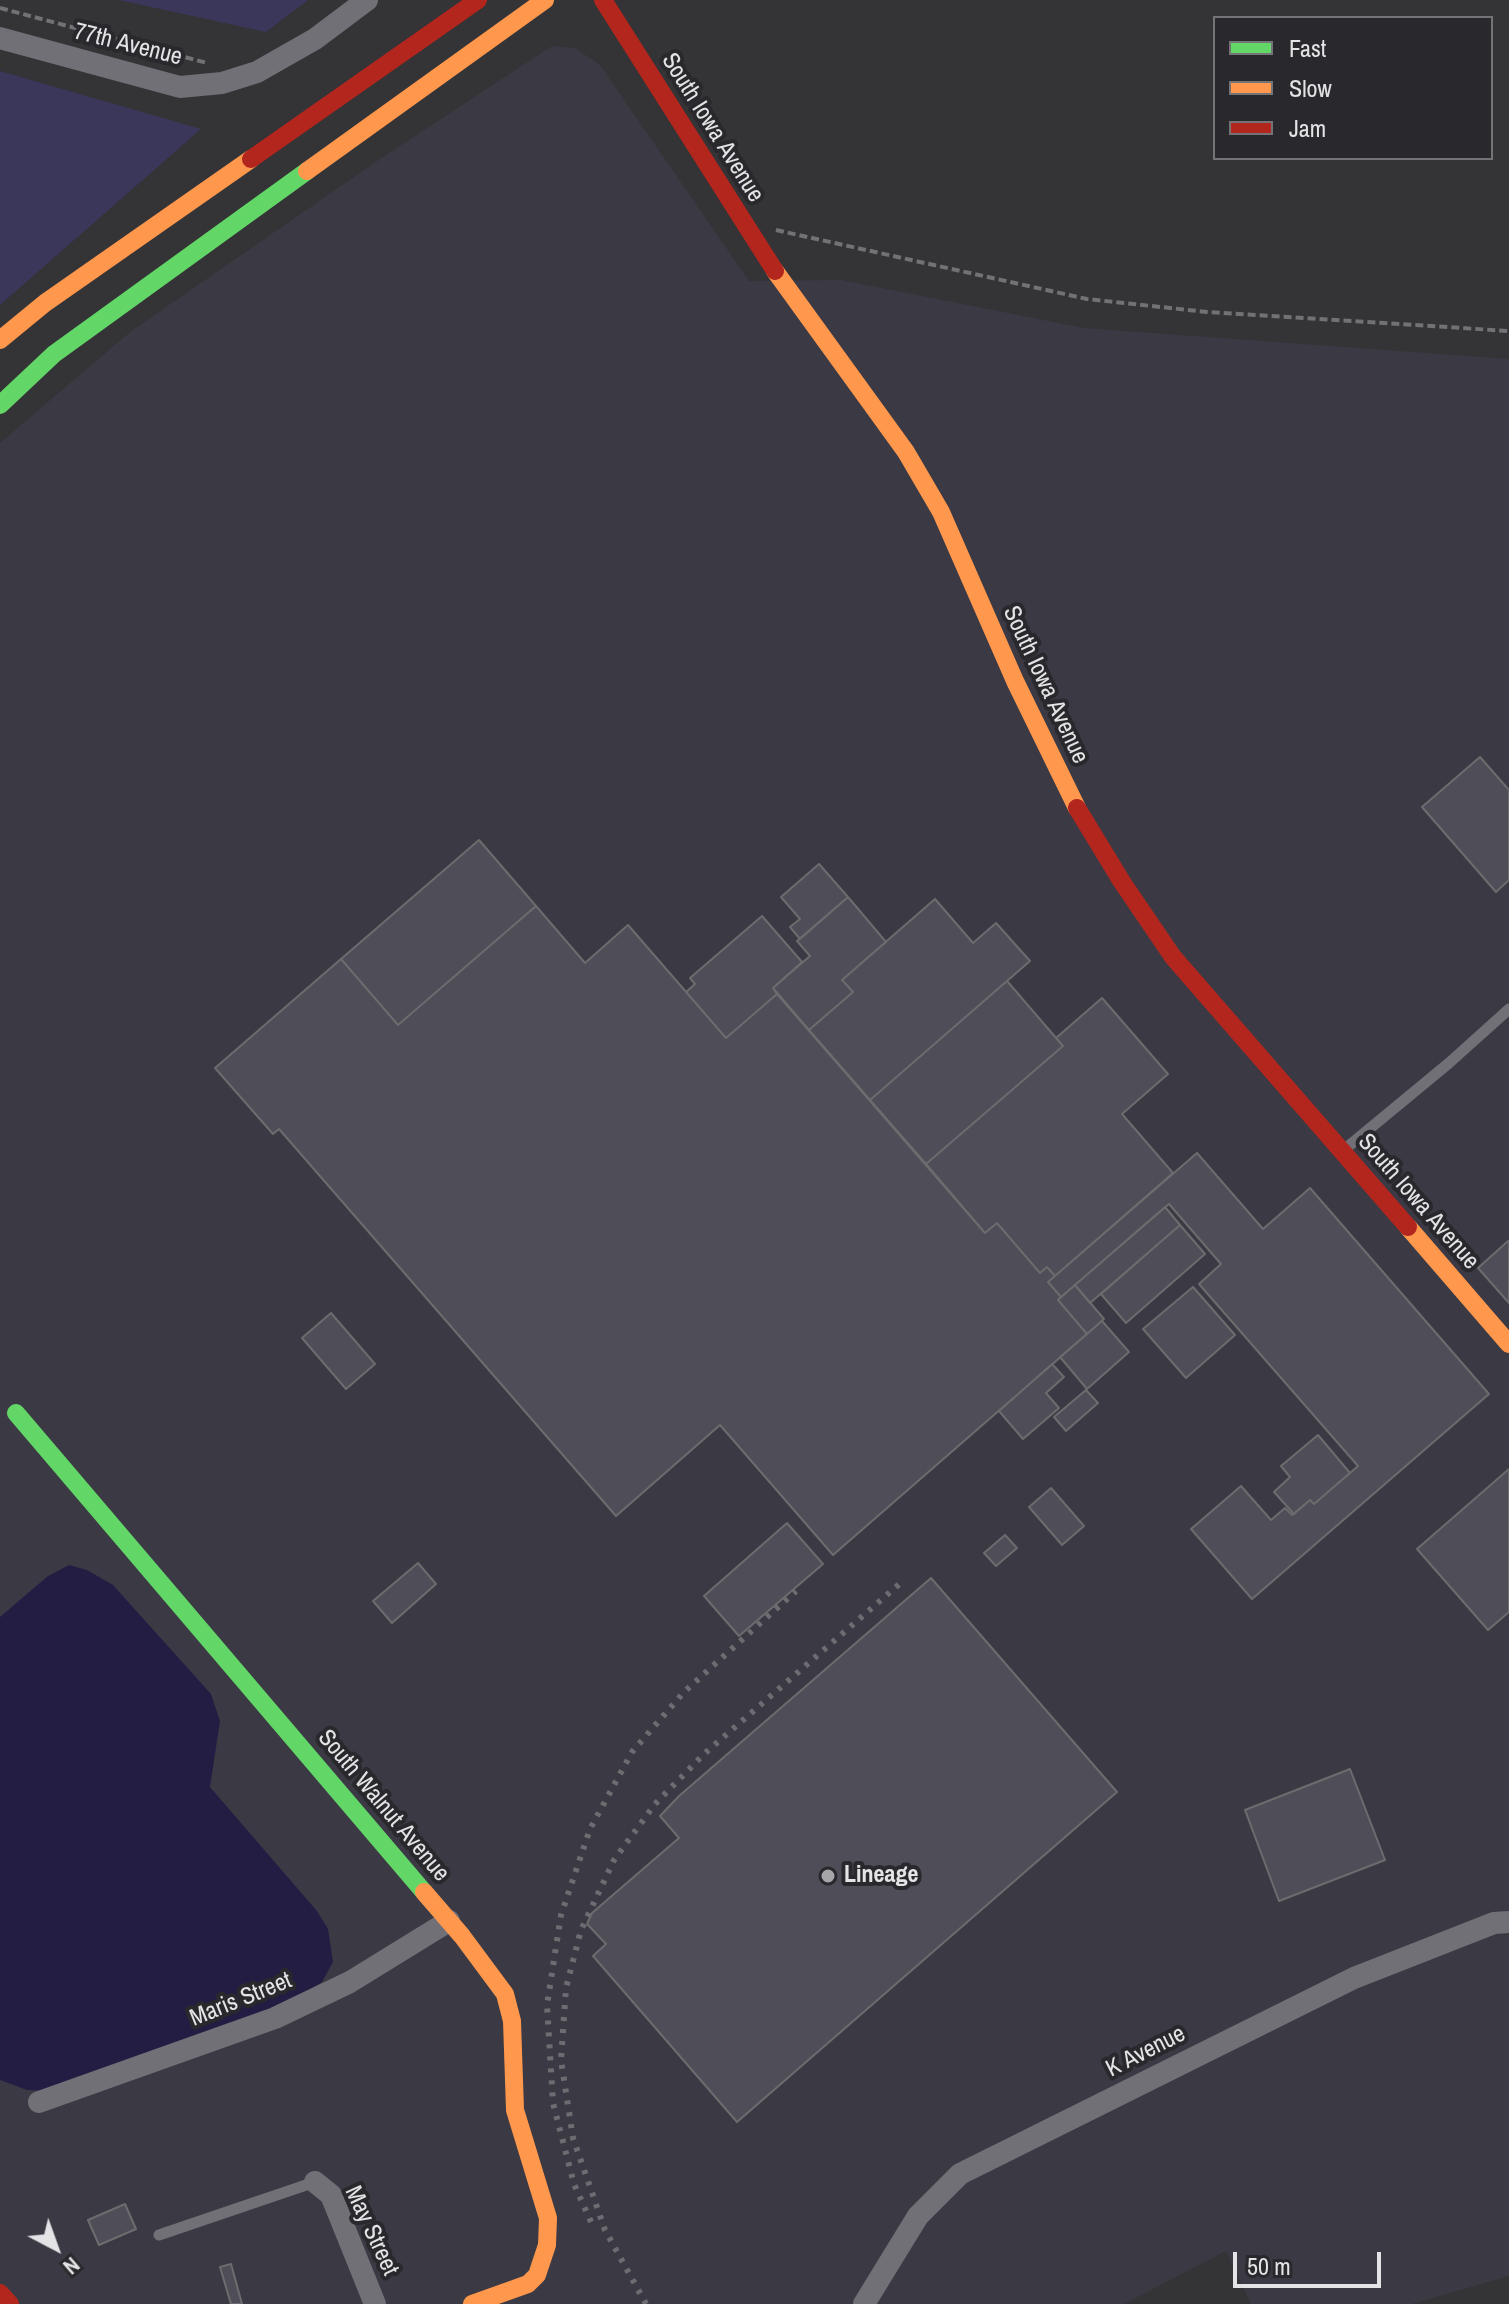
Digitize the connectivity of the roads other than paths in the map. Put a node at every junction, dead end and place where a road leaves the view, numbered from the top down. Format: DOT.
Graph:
graph roads {
  1 [pos="367,0"];
  2 [pos="478,0"];
  3 [pos="545,0"];
  4 [pos="603,0"];
  5 [pos="0,38"];
  6 [pos="0,340"];
  7 [pos="0,405"];
  8 [pos="1509,1009"];
  9 [pos="1342,1152"];
  10 [pos="1509,1344"];
  11 [pos="16,1413"];
  12 [pos="449,1921"];
  13 [pos="1509,1922"];
  14 [pos="39,2102"];
  15 [pos="315,2182"];
  16 [pos="159,2235"];
  17 [pos="0,2293"];
  18 [pos="520,2297"];
  19 [pos="10,2304"];
  20 [pos="375,2304"];
  21 [pos="472,2304"];
  22 [pos="864,2304"];
  1 -- 5 [label="street, 77th Avenue"];
  2 -- 6 [label="main road"];
  3 -- 7 [label="main road"];
  4 -- 9 [label="main road, South Iowa Avenue"];
  8 -- 9 [label="lane"];
  9 -- 10 [label="main road, South Iowa Avenue"];
  11 -- 12 [label="main road, South Walnut Avenue"];
  12 -- 14 [label="street, Maris Street"];
  12 -- 18 [label="main road, South Walnut Avenue"];
  13 -- 22 [label="street, K Avenue"];
  15 -- 16 [label="lane"];
  15 -- 20 [label="street, May Street"];
  17 -- 19 [label="main road"];
  18 -- 21 [label="main road"];
}
